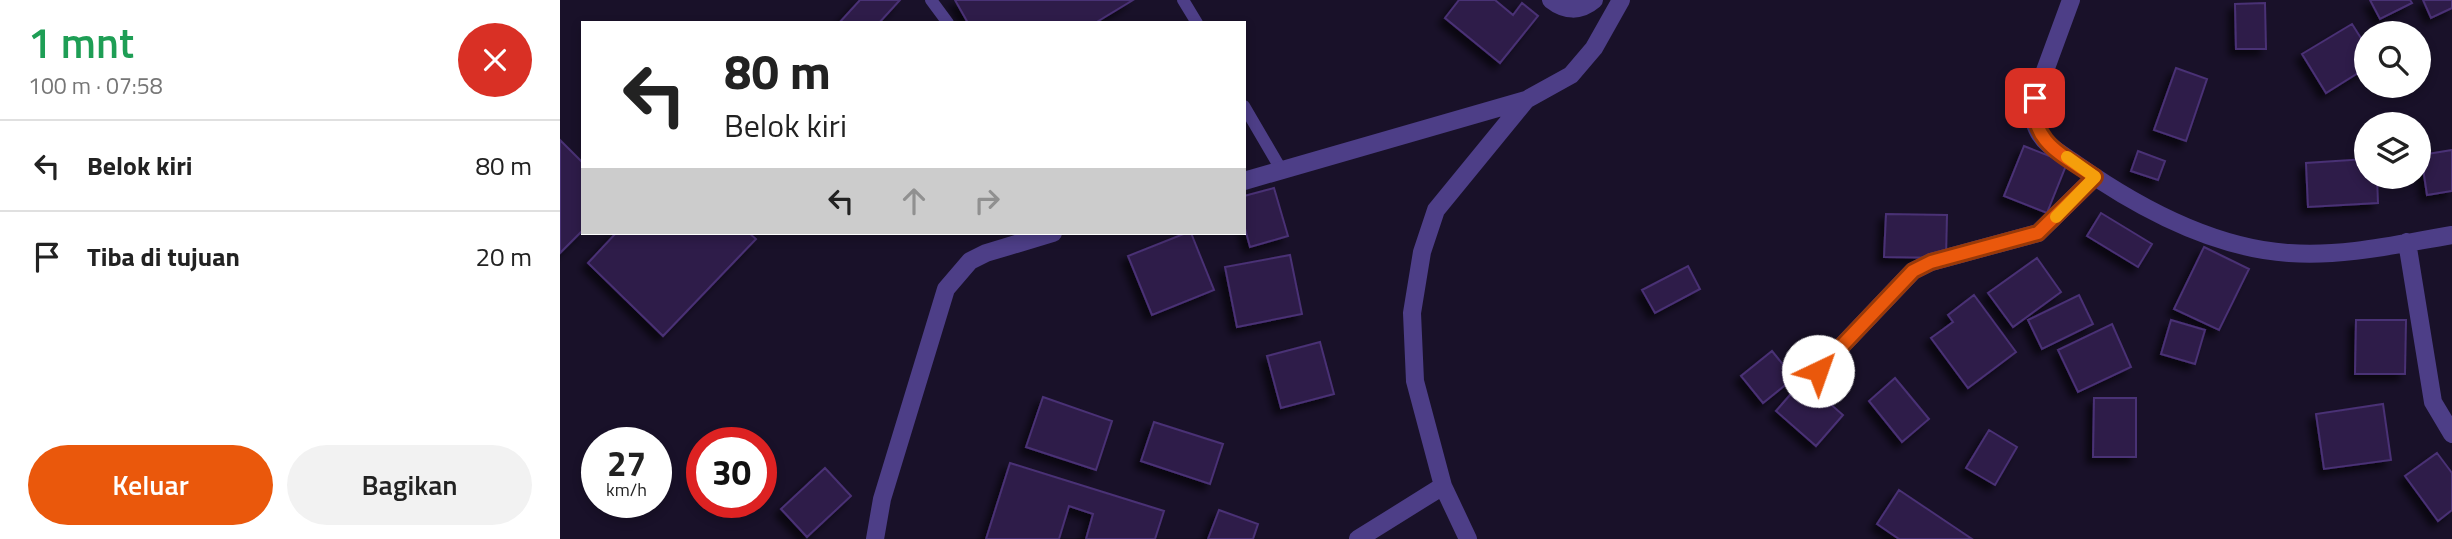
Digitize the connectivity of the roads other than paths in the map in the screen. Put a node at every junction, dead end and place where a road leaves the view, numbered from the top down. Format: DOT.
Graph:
graph roads {
  1 [pos="930,0"];
  2 [pos="1184,0"];
  3 [pos="1551,0"];
  4 [pos="1594,0"];
  5 [pos="1621,0"];
  6 [pos="2071,0"];
  7 [pos="946,21"];
  8 [pos="1195,21"];
  9 [pos="1526,100"];
  10 [pos="1246,109"];
  11 [pos="1282,171"];
  12 [pos="2095,177"];
  13 [pos="1246,180"];
  14 [pos="1046,235"];
  15 [pos="2452,235"];
  16 [pos="2407,242"];
  17 [pos="1818,371"];
  18 [pos="2452,434"];
  19 [pos="1443,485"];
  20 [pos="875,539"];
  21 [pos="1358,539"];
  22 [pos="1468,539"];
  1 -- 7 [label="lane"];
  2 -- 8 [label="lane"];
  3 -- 4 [label="street"];
  5 -- 9 [label="street"];
  6 -- 12 [label="street"];
  9 -- 11 [label="street"];
  9 -- 19 [label="street"];
  10 -- 11 [label="lane"];
  11 -- 13 [label="street"];
  12 -- 16 [label="street"];
  12 -- 17 [label="street"];
  14 -- 20 [label="street"];
  15 -- 16 [label="street"];
  16 -- 18 [label="street"];
  19 -- 21 [label="street"];
  19 -- 22 [label="street"];
}
